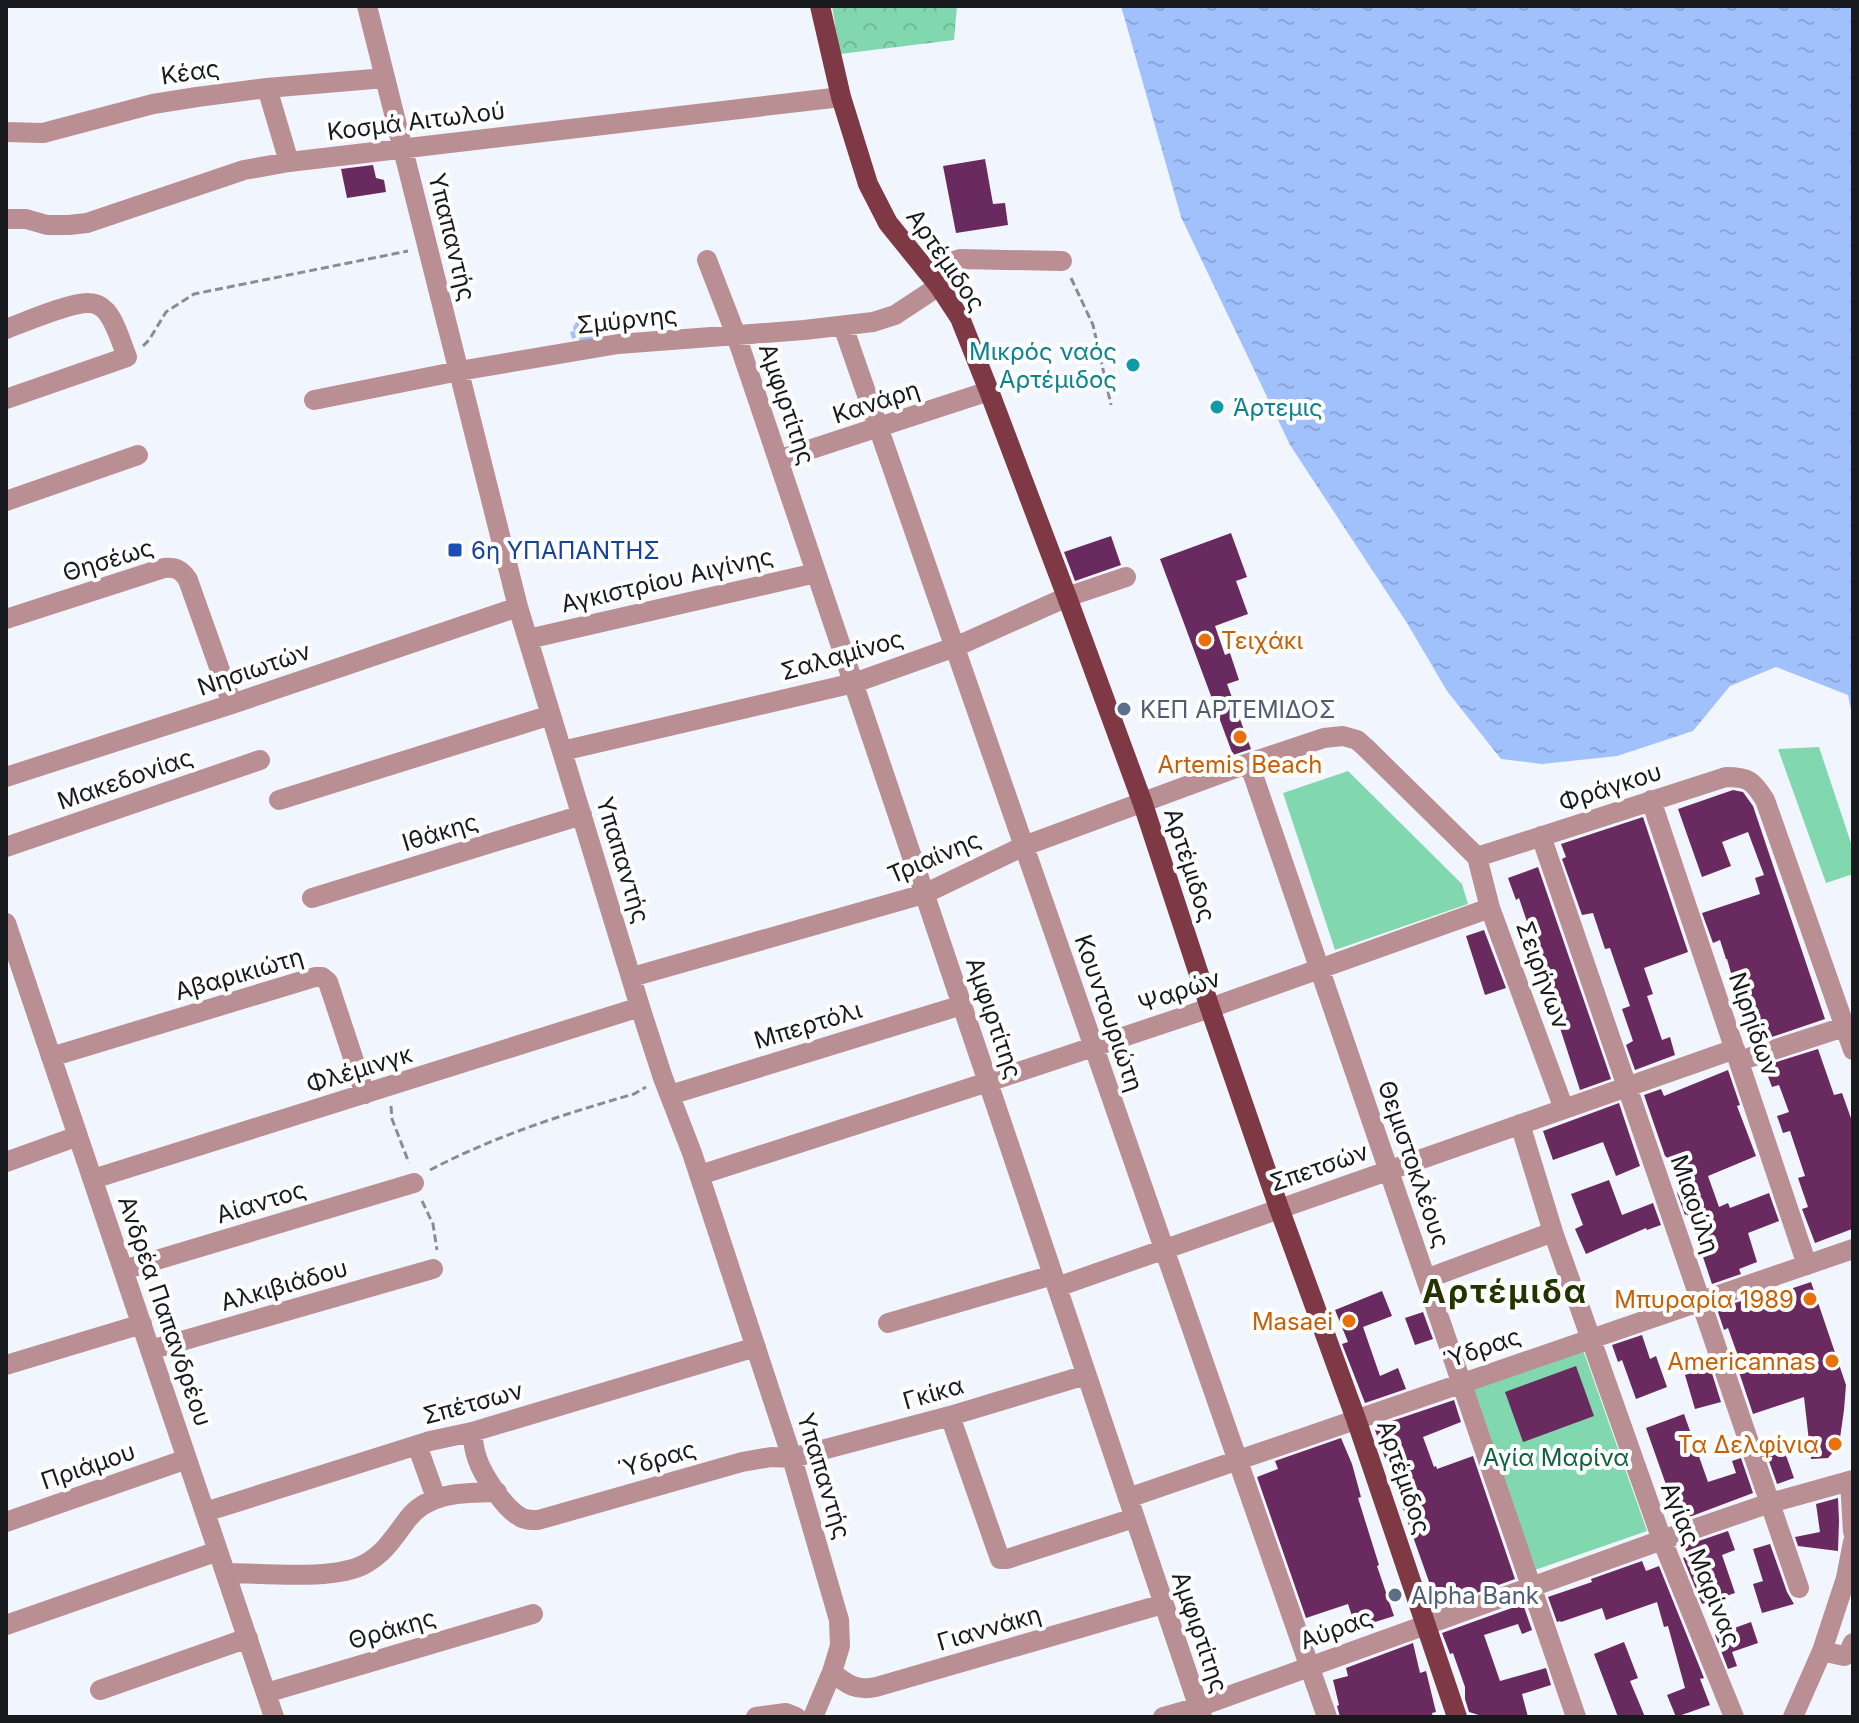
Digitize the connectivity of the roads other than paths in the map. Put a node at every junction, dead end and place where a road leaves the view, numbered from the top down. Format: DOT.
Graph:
graph roads {
  1 [pos="367,6"];
  2 [pos="820,6"];
  3 [pos="385,78"];
  4 [pos="267,88"];
  5 [pos="841,97"];
  6 [pos="6,132"];
  7 [pos="403,148"];
  8 [pos="289,162"];
  9 [pos="6,219"];
  10 [pos="707,260"];
  11 [pos="1062,261"];
  12 [pos="925,269"];
  13 [pos="939,286"];
  14 [pos="843,326"];
  15 [pos="6,329"];
  16 [pos="736,335"];
  17 [pos="459,371"];
  18 [pos="989,391"];
  19 [pos="6,399"];
  20 [pos="314,400"];
  21 [pos="879,429"];
  22 [pos="138,455"];
  23 [pos="778,460"];
  24 [pos="6,501"];
  25 [pos="816,573"];
  26 [pos="1126,577"];
  27 [pos="1067,597"];
  28 [pos="518,607"];
  29 [pos="6,619"];
  30 [pos="528,639"];
  31 [pos="955,647"];
  32 [pos="854,683"];
  33 [pos="232,704"];
  34 [pos="551,715"];
  35 [pos="562,751"];
  36 [pos="260,760"];
  37 [pos="1249,763"];
  38 [pos="6,777"];
  39 [pos="279,800"];
  40 [pos="1651,800"];
  41 [pos="1143,804"];
  42 [pos="582,815"];
  43 [pos="1541,836"];
  44 [pos="1024,846"];
  45 [pos="6,847"];
  46 [pos="1477,857"];
  47 [pos="924,894"];
  48 [pos="312,898"];
  49 [pos="1490,908"];
  50 [pos="6,923"];
  51 [pos="1320,968"];
  52 [pos="632,977"];
  53 [pos="962,1005"];
  54 [pos="640,1007"];
  55 [pos="1210,1008"];
  56 [pos="1844,1027"];
  57 [pos="1094,1047"];
  58 [pos="1853,1050"];
  59 [pos="1737,1055"];
  60 [pos="51,1057"];
  61 [pos="988,1082"];
  62 [pos="666,1086"];
  63 [pos="1627,1087"];
  64 [pos="365,1094"];
  65 [pos="1564,1109"];
  66 [pos="1520,1124"];
  67 [pos="78,1136"];
  68 [pos="6,1162"];
  69 [pos="1389,1170"];
  70 [pos="700,1175"];
  71 [pos="93,1179"];
  72 [pos="414,1183"];
  73 [pos="1279,1208"];
  74 [pos="1553,1232"];
  75 [pos="1164,1249"];
  76 [pos="1853,1249"];
  77 [pos="1807,1265"];
  78 [pos="433,1269"];
  79 [pos="123,1270"];
  80 [pos="1426,1279"];
  81 [pos="1055,1281"];
  82 [pos="1700,1301"];
  83 [pos="888,1323"];
  84 [pos="142,1324"];
  85 [pos="1590,1339"];
  86 [pos="756,1347"];
  87 [pos="150,1350"];
  88 [pos="6,1365"];
  89 [pos="1086,1375"];
  90 [pos="1462,1383"];
  91 [pos="950,1416"];
  92 [pos="1356,1419"];
  93 [pos="472,1432"];
  94 [pos="417,1445"];
  95 [pos="792,1458"];
  96 [pos="187,1459"];
  97 [pos="1237,1460"];
  98 [pos="1851,1480"];
  99 [pos="497,1492"];
  100 [pos="436,1498"];
  101 [pos="1128,1498"];
  102 [pos="1770,1503"];
  103 [pos="205,1512"];
  104 [pos="1134,1518"];
  105 [pos="6,1522"];
  106 [pos="1853,1532"];
  107 [pos="1662,1540"];
  108 [pos="1853,1542"];
  109 [pos="218,1551"];
  110 [pos="226,1573"];
  111 [pos="1531,1587"];
  112 [pos="1799,1588"];
  113 [pos="1163,1604"];
  114 [pos="533,1614"];
  115 [pos="1427,1624"];
  116 [pos="6,1625"];
  117 [pos="248,1638"];
  118 [pos="1853,1643"];
  119 [pos="1822,1651"];
  120 [pos="1309,1667"];
  121 [pos="832,1672"];
  122 [pos="100,1690"];
  123 [pos="266,1693"];
  124 [pos="1200,1712"];
  125 [pos="274,1717"];
  126 [pos="756,1717"];
  127 [pos="796,1717"];
  128 [pos="813,1717"];
  129 [pos="1163,1717"];
  130 [pos="1327,1717"];
  131 [pos="1457,1717"];
  132 [pos="1576,1717"];
  133 [pos="1734,1717"];
  134 [pos="1793,1717"];
  1 -- 3 [label="street, Υπαπαντής"];
  2 -- 5 [label="main road, Αρτέμιδος"];
  3 -- 4 [label="street, Κέας"];
  3 -- 7 [label="street, Υπαπαντής"];
  4 -- 6 [label="street, Κέας"];
  4 -- 8 [label="street"];
  5 -- 7 [label="street, Κοσμά Αιτωλού"];
  5 -- 12 [label="main road, Αρτέμιδος"];
  7 -- 8 [label="street, Κοσμά Αιτωλού"];
  7 -- 17 [label="street, Υπαπαντής"];
  8 -- 9 [label="street, Κοσμά Αιτωλού"];
  10 -- 16 [label="street, Αμφιρτίτης"];
  11 -- 12 [label="street"];
  12 -- 13 [label="main road, Αρτέμιδος"];
  13 -- 14 [label="street, Σμύρνης"];
  13 -- 18 [label="main road, Αρτέμιδος"];
  14 -- 16 [label="street, Σμύρνης"];
  14 -- 21 [label="street, Κουντουριώτη"];
  15 -- 19 [label="street"];
  16 -- 17 [label="street, Σμύρνης"];
  16 -- 23 [label="street, Αμφιρτίτης"];
  17 -- 20 [label="street, Σμύρνης"];
  17 -- 28 [label="street, Υπαπαντής"];
  18 -- 21 [label="street, Κανάρη"];
  18 -- 27 [label="main road, Αρτέμιδος"];
  21 -- 23 [label="street, Κανάρη"];
  21 -- 31 [label="street, Κουντουριώτη"];
  22 -- 24 [label="street"];
  23 -- 25 [label="street, Αμφιρτίτης"];
  25 -- 30 [label="street, Αγκιστρίου Αιγίνης"];
  25 -- 32 [label="street, Αμφιρτίτης"];
  26 -- 27 [label="street, Σαλαμίνος"];
  27 -- 31 [label="street, Σαλαμίνος"];
  27 -- 41 [label="main road, Αρτέμιδος"];
  28 -- 30 [label="street, Υπαπαντής"];
  28 -- 33 [label="street, Νησιωτών"];
  29 -- 33 [label="street, Θησέως"];
  30 -- 34 [label="street, Υπαπαντής"];
  31 -- 32 [label="street, Σαλαμίνος"];
  31 -- 44 [label="street, Κουντουριώτη"];
  32 -- 35 [label="street, Σαλαμίνος"];
  32 -- 47 [label="street, Αμφιρτίτης"];
  33 -- 38 [label="street, Νησιωτών"];
  34 -- 35 [label="street, Υπαπαντής"];
  34 -- 39 [label="street"];
  35 -- 42 [label="street, Υπαπαντής"];
  36 -- 45 [label="street, Μακεδονίας"];
  37 -- 41 [label="street, Τριαίνης"];
  37 -- 46 [label="street"];
  37 -- 51 [label="street, Θεμιστοκλέους"];
  40 -- 43 [label="street, Φράγκου"];
  40 -- 56 [label="street, Φράγκου"];
  40 -- 59 [label="street, Νιρηίδων"];
  41 -- 44 [label="street, Τριαίνης"];
  41 -- 55 [label="main road, Αρτέμιδος"];
  42 -- 48 [label="street, Ιθάκης"];
  42 -- 52 [label="street, Υπαπαντής"];
  43 -- 46 [label="street, Φράγκου"];
  43 -- 63 [label="street, Μιαούλη"];
  44 -- 47 [label="street, Τριαίνης"];
  44 -- 57 [label="street, Κουντουριώτη"];
  46 -- 49 [label="street, Σειρήνων"];
  47 -- 52 [label="street, Τριαίνης"];
  47 -- 53 [label="street, Αμφιρτίτης"];
  49 -- 51 [label="street, Ψαρών"];
  49 -- 65 [label="street, Σειρήνων"];
  50 -- 60 [label="street, Ανδρέα Παπανδρέου"];
  51 -- 55 [label="street, Ψαρών"];
  51 -- 69 [label="street, Θεμιστοκλέους"];
  52 -- 54 [label="street, Υπαπαντής"];
  53 -- 61 [label="street, Αμφιρτίτης"];
  53 -- 62 [label="street, Μπερτόλι"];
  54 -- 62 [label="street, Υπαπαντής"];
  54 -- 64 [label="street, Φλέμινγκ"];
  55 -- 57 [label="street, Ψαρών"];
  55 -- 73 [label="main road, Αρτέμιδος"];
  56 -- 58 [label="street, Φράγκου"];
  56 -- 59 [label="street, Σπετσών"];
  57 -- 61 [label="street, Ψαρών"];
  57 -- 75 [label="street, Κουντουριώτη"];
  59 -- 63 [label="street, Σπετσών"];
  59 -- 77 [label="street, Νιρηίδων"];
  60 -- 64 [label="street, Αβαρικιώτη"];
  60 -- 67 [label="street, Ανδρέα Παπανδρέου"];
  61 -- 70 [label="street, Ψαρών"];
  61 -- 81 [label="street, Αμφιρτίτης"];
  62 -- 70 [label="street, Υπαπαντής"];
  63 -- 65 [label="street, Σπετσών"];
  63 -- 82 [label="street, Μιαούλη"];
  64 -- 71 [label="street, Φλέμινγκ"];
  65 -- 66 [label="street, Σπετσών"];
  66 -- 69 [label="street, Σπετσών"];
  66 -- 74 [label="street, Αγίας Μαρίνας"];
  67 -- 68 [label="street"];
  67 -- 71 [label="street, Ανδρέα Παπανδρέου"];
  69 -- 73 [label="street, Σπετσών"];
  69 -- 80 [label="street, Θεμιστοκλέους"];
  70 -- 86 [label="street, Υπαπαντής"];
  71 -- 79 [label="street, Ανδρέα Παπανδρέου"];
  72 -- 79 [label="street, Αίαντος"];
  73 -- 75 [label="street, Σπετσών"];
  73 -- 92 [label="main road, Αρτέμιδος"];
  74 -- 80 [label="street"];
  74 -- 85 [label="street, Αγίας Μαρίνας"];
  75 -- 81 [label="street, Σπετσών"];
  75 -- 97 [label="street, Κουντουριώτη"];
  76 -- 77 [label="street, Ύδρας"];
  77 -- 82 [label="street, Ύδρας"];
  78 -- 87 [label="street, Αλκιβιάδου"];
  79 -- 84 [label="street, Ανδρέα Παπανδρέου"];
  80 -- 90 [label="street, Θεμιστοκλέους"];
  81 -- 83 [label="street, Σπετσών"];
  81 -- 89 [label="street, Αμφιρτίτης"];
  82 -- 85 [label="street, Ύδρας"];
  82 -- 102 [label="street, Μιαούλη"];
  84 -- 87 [label="street, Ανδρέα Παπανδρέου"];
  84 -- 88 [label="street"];
  85 -- 90 [label="street, Ύδρας"];
  85 -- 107 [label="street, Αγίας Μαρίνας"];
  86 -- 93 [label="street, Σπέτσων"];
  86 -- 95 [label="street, Υπαπαντής"];
  87 -- 96 [label="street, Ανδρέα Παπανδρέου"];
  89 -- 91 [label="street, Γκίκα"];
  89 -- 101 [label="street, Αμφιρτίτης"];
  90 -- 92 [label="street, Ύδρας"];
  90 -- 111 [label="street, Θεμιστοκλέους"];
  91 -- 95 [label="street, Γκίκα"];
  91 -- 104 [label="street"];
  92 -- 97 [label="street, Ύδρας"];
  92 -- 115 [label="main road, Αρτέμιδος"];
  93 -- 94 [label="street, Σπέτσων"];
  93 -- 99 [label="street"];
  94 -- 100 [label="street"];
  94 -- 103 [label="street, Σπέτσων"];
  95 -- 99 [label="street, Ύδρας"];
  95 -- 121 [label="street, Υπαπαντής"];
  96 -- 103 [label="street, Ανδρέα Παπανδρέου"];
  96 -- 105 [label="street, Πριάμου"];
  97 -- 101 [label="street, Ύδρας"];
  97 -- 120 [label="street, Κουντουριώτη"];
  98 -- 102 [label="street, Αύρας"];
  98 -- 106 [label="street"];
  99 -- 100 [label="street"];
  100 -- 110 [label="street"];
  101 -- 104 [label="street, Αμφιρτίτης"];
  102 -- 107 [label="street, Αύρας"];
  102 -- 112 [label="street, Μιαούλη"];
  103 -- 109 [label="street, Ανδρέα Παπανδρέου"];
  104 -- 113 [label="street, Αμφιρτίτης"];
  107 -- 111 [label="street, Αύρας"];
  107 -- 133 [label="street, Αγίας Μαρίνας"];
  108 -- 119 [label="street"];
  109 -- 110 [label="street, Ανδρέα Παπανδρέου"];
  109 -- 116 [label="street"];
  110 -- 117 [label="street, Ανδρέα Παπανδρέου"];
  111 -- 115 [label="street, Αύρας"];
  111 -- 132 [label="street, Θεμιστοκλέους"];
  113 -- 121 [label="street, Γιαννάκη"];
  113 -- 124 [label="street, Αμφιρτίτης"];
  114 -- 123 [label="street, Θράκης"];
  115 -- 120 [label="street, Αύρας"];
  115 -- 131 [label="main road, Αρτέμιδος"];
  117 -- 122 [label="street"];
  117 -- 123 [label="street, Ανδρέα Παπανδρέου"];
  118 -- 119 [label="street"];
  119 -- 134 [label="street"];
  120 -- 124 [label="street, Αύρας"];
  120 -- 130 [label="street, Κουντουριώτη"];
  121 -- 128 [label="street, Υπαπαντής"];
  123 -- 125 [label="street, Ανδρέα Παπανδρέου"];
  124 -- 129 [label="street, Αύρας"];
  126 -- 127 [label="street"];
}
